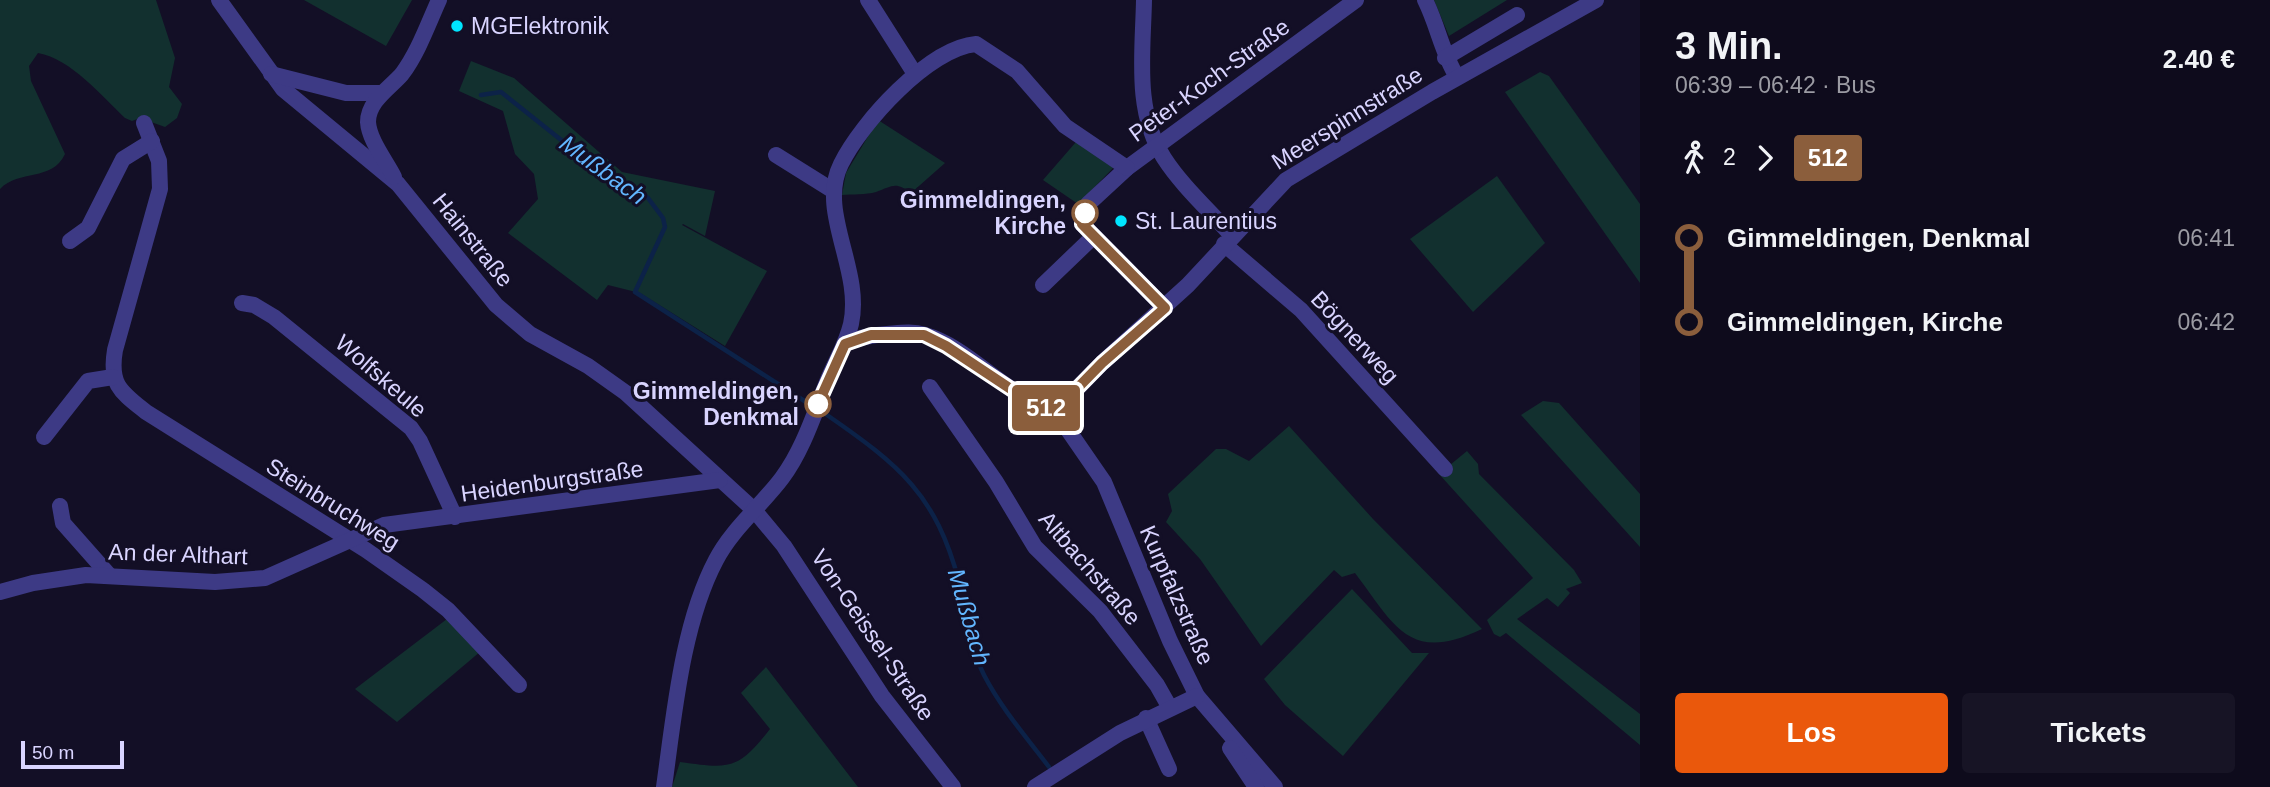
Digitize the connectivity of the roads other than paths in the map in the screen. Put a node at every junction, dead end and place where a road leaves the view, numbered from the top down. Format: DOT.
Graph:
graph roads {
  1 [pos="219,0"];
  2 [pos="439,0"];
  3 [pos="868,0"];
  4 [pos="1144,0"];
  5 [pos="1356,0"];
  6 [pos="1425,0"];
  7 [pos="1593,2"];
  8 [pos="1517,15"];
  9 [pos="1445,58"];
  10 [pos="269,73"];
  11 [pos="915,74"];
  12 [pos="1457,77"];
  13 [pos="381,93"];
  14 [pos="144,123"];
  15 [pos="152,141"];
  16 [pos="1158,148"];
  17 [pos="776,155"];
  18 [pos="1127,168"];
  19 [pos="398,184"];
  20 [pos="832,190"];
  21 [pos="1094,236"];
  22 [pos="1228,240"];
  23 [pos="70,241"];
  24 [pos="1043,285"];
  25 [pos="242,303"];
  26 [pos="1165,308"];
  27 [pos="845,344"];
  28 [pos="113,377"];
  29 [pos="930,387"];
  30 [pos="1055,411"];
  31 [pos="44,437"];
  32 [pos="1445,469"];
  33 [pos="720,480"];
  34 [pos="61,506"];
  35 [pos="754,510"];
  36 [pos="454,517"];
  37 [pos="348,539"];
  38 [pos="110,575"];
  39 [pos="0,592"];
  40 [pos="519,685"];
  41 [pos="1197,696"];
  42 [pos="1170,708"];
  43 [pos="1214,717"];
  44 [pos="1146,718"];
  45 [pos="1169,769"];
  46 [pos="664,787"];
  47 [pos="953,787"];
  48 [pos="1035,787"];
  49 [pos="1256,787"];
  50 [pos="1275,787"];
  1 -- 10 [label="street, Hainstraße"];
  2 -- 13 [label="street"];
  3 -- 11 [label="street"];
  4 -- 16 [label="street, Bögnerweg"];
  5 -- 16 [label="street, Peter-Koch-Straße"];
  6 -- 9 [label="street"];
  7 -- 12 [label="street, Meerspinnstraße"];
  8 -- 9 [label="street"];
  9 -- 12 [label="street"];
  10 -- 13 [label="street"];
  10 -- 19 [label="street, Hainstraße"];
  11 -- 18 [label="street, Peter-Koch-Straße"];
  11 -- 20 [label="street, Peter-Koch-Straße"];
  12 -- 22 [label="street, Meerspinnstraße"];
  13 -- 19 [label="street"];
  14 -- 15 [label="street"];
  15 -- 23 [label="street"];
  15 -- 28 [label="street"];
  16 -- 18 [label="street, Peter-Koch-Straße"];
  16 -- 22 [label="street, Bögnerweg"];
  17 -- 20 [label="street"];
  18 -- 21 [label="street"];
  19 -- 33 [label="street, Hainstraße"];
  20 -- 27 [label="street"];
  21 -- 24 [label="street"];
  21 -- 26 [label="street"];
  22 -- 26 [label="street, Meerspinnstraße"];
  22 -- 32 [label="street, Bögnerweg"];
  25 -- 36 [label="street, Wolfskeule"];
  26 -- 30 [label="street, Meerspinnstraße"];
  27 -- 30 [label="street"];
  27 -- 35 [label="street"];
  28 -- 31 [label="street"];
  28 -- 37 [label="street, Steinbruchweg"];
  29 -- 42 [label="street, Altbachstraße"];
  30 -- 41 [label="street, Kurpfalzstraße"];
  33 -- 35 [label="street"];
  33 -- 36 [label="street, Heidenburgstraße"];
  34 -- 38 [label="street"];
  35 -- 46 [label="street"];
  35 -- 47 [label="street, Von-Geissel-Straße"];
  36 -- 37 [label="street, Heidenburgstraße"];
  37 -- 38 [label="street, An der Althart"];
  37 -- 40 [label="street, Steinbruchweg"];
  38 -- 39 [label="street, An der Althart"];
  41 -- 42 [label="street"];
  41 -- 43 [label="street, Kurpfalzstraße"];
  42 -- 44 [label="street"];
  43 -- 49 [label="street"];
  43 -- 50 [label="street, Kurpfalzstraße"];
  44 -- 45 [label="street"];
  44 -- 48 [label="street"];
}
